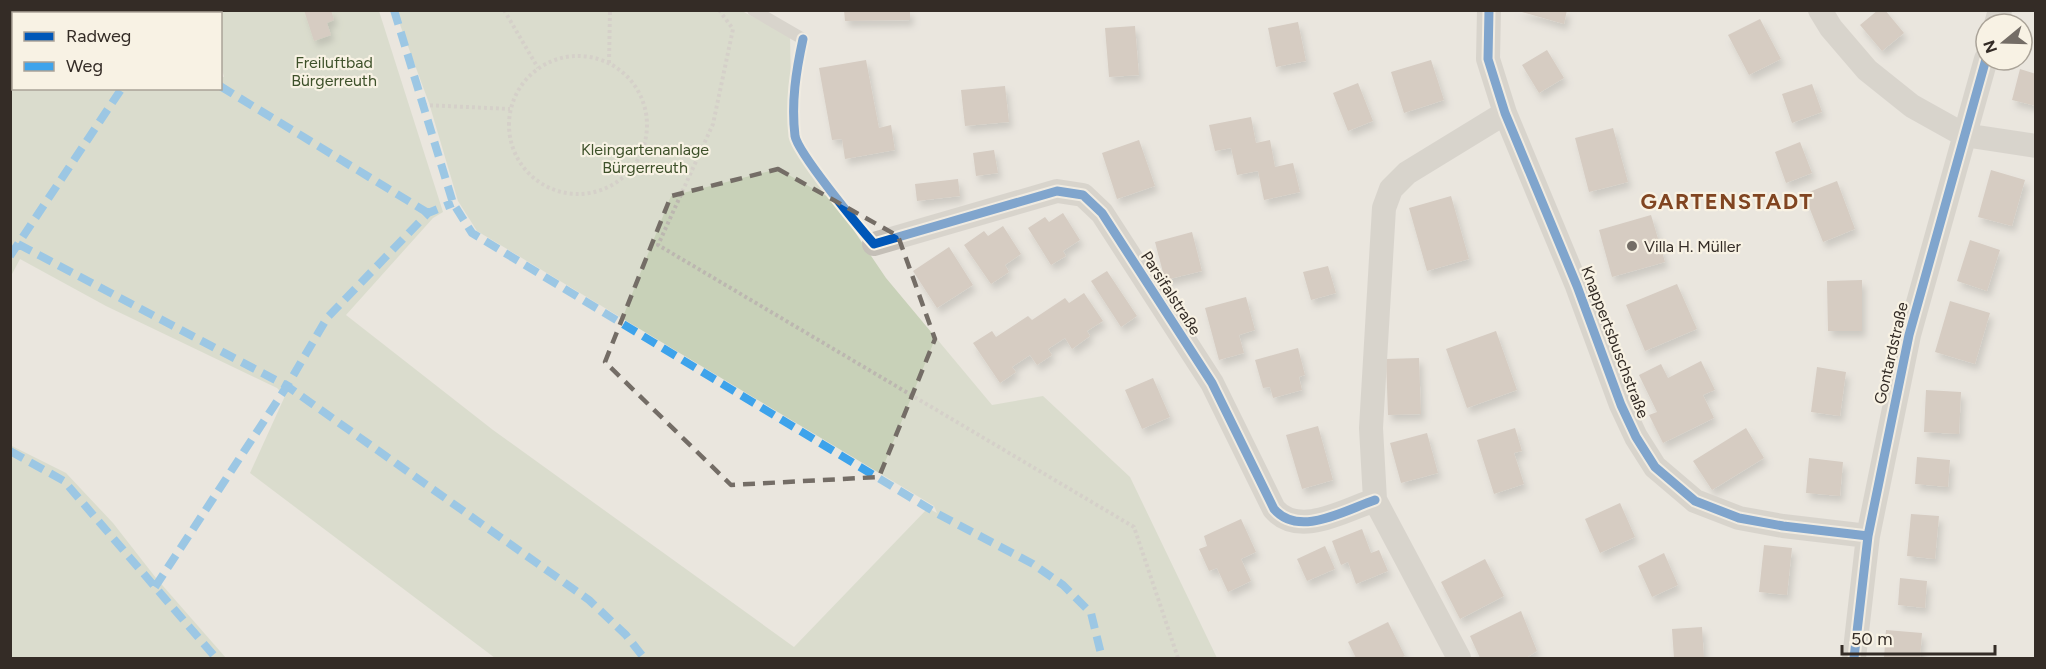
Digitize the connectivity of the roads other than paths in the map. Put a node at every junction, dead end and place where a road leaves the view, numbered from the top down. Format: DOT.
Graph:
graph roads {
  1 [pos="753,10"];
  2 [pos="1489,10"];
  3 [pos="1820,10"];
  4 [pos="803,39"];
  5 [pos="1982,72"];
  6 [pos="1505,113"];
  7 [pos="1964,135"];
  8 [pos="2036,146"];
  9 [pos="874,244"];
  10 [pos="1375,500"];
  11 [pos="1868,536"];
  12 [pos="1459,658"];
  13 [pos="1854,658"];
  1 -- 4 [label="lane"];
  2 -- 6 [label="street"];
  3 -- 7 [label="street"];
  5 -- 7 [label="street, Gontardstraße"];
  6 -- 10 [label="street"];
  6 -- 11 [label="street, Knappertsbuschstraße"];
  7 -- 8 [label="street"];
  7 -- 11 [label="street, Gontardstraße"];
  9 -- 10 [label="street, Parsifalstraße"];
  10 -- 12 [label="street"];
  11 -- 13 [label="street, Gontardstraße"];
}
